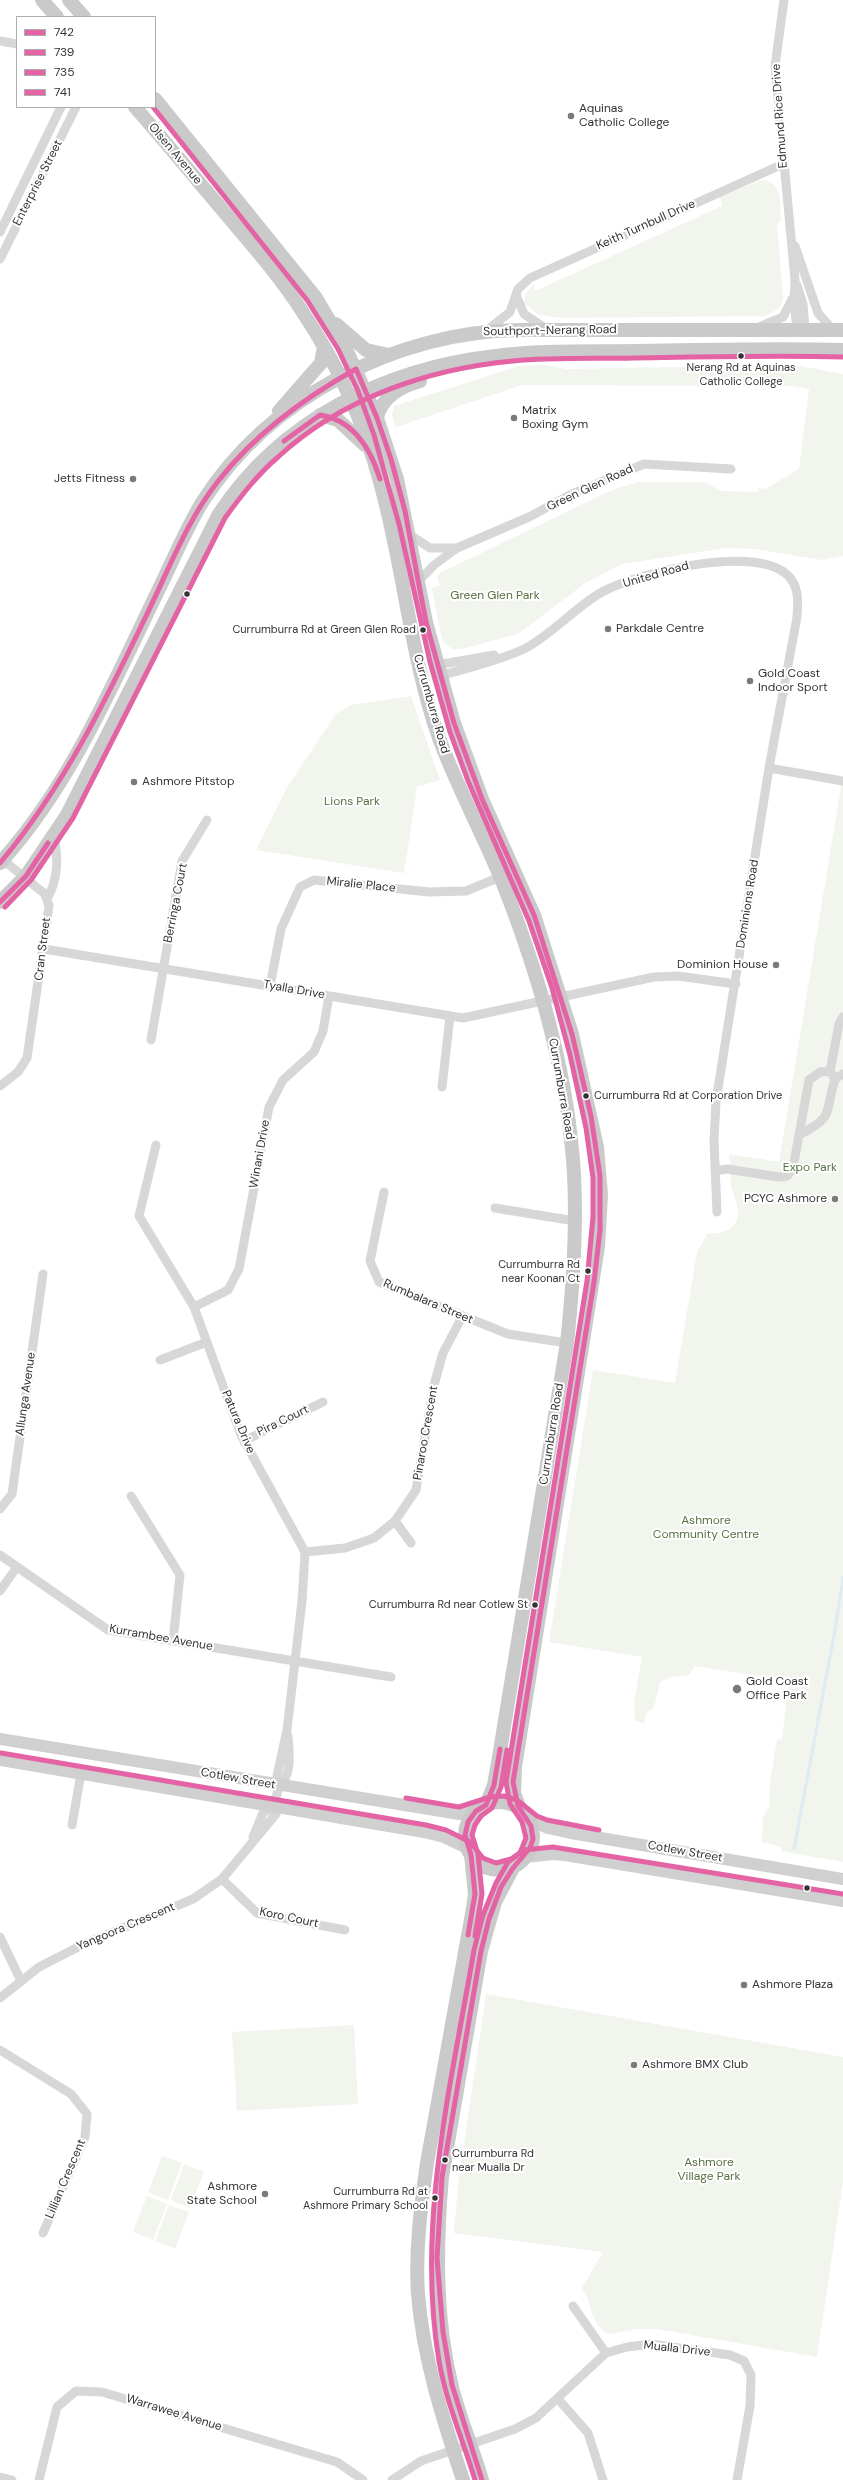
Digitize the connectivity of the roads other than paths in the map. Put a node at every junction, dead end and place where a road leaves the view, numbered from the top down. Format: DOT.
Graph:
graph roads {
  1 [pos="42,0"];
  2 [pos="70,0"];
  3 [pos="784,0"];
  4 [pos="56,16"];
  5 [pos="83,16"];
  6 [pos="0,41"];
  7 [pos="16,44"];
  8 [pos="156,100"];
  9 [pos="61,108"];
  10 [pos="76,108"];
  11 [pos="136,108"];
  12 [pos="783,164"];
  13 [pos="0,232"];
  14 [pos="790,232"];
  15 [pos="0,259"];
  16 [pos="795,284"];
  17 [pos="516,295"];
  18 [pos="327,316"];
  19 [pos="551,330"];
  20 [pos="744,330"];
  21 [pos="801,330"];
  22 [pos="838,330"];
  23 [pos="485,332"];
  24 [pos="324,347"];
  25 [pos="802,349"];
  26 [pos="843,350"];
  27 [pos="527,353"];
  28 [pos="390,355"];
  29 [pos="356,369"];
  30 [pos="340,377"];
  31 [pos="366,390"];
  32 [pos="349,398"];
  33 [pos="320,415"];
  34 [pos="377,418"];
  35 [pos="268,427"];
  36 [pos="369,450"];
  37 [pos="731,469"];
  38 [pos="204,500"];
  39 [pos="221,511"];
  40 [pos="410,534"];
  41 [pos="457,548"];
  42 [pos="418,582"];
  43 [pos="798,597"];
  44 [pos="439,671"];
  45 [pos="421,678"];
  46 [pos="769,768"];
  47 [pos="843,782"];
  48 [pos="207,820"];
  49 [pos="53,835"];
  50 [pos="2,861"];
  51 [pos="26,876"];
  52 [pos="500,878"];
  53 [pos="48,897"];
  54 [pos="0,902"];
  55 [pos="44,949"];
  56 [pos="164,968"];
  57 [pos="736,984"];
  58 [pos="270,986"];
  59 [pos="329,996"];
  60 [pos="562,998"];
  61 [pos="543,1002"];
  62 [pos="450,1016"];
  63 [pos="843,1017"];
  64 [pos="151,1040"];
  65 [pos="836,1075"];
  66 [pos="0,1086"];
  67 [pos="442,1086"];
  68 [pos="799,1135"];
  69 [pos="156,1146"];
  70 [pos="715,1171"];
  71 [pos="384,1192"];
  72 [pos="495,1208"];
  73 [pos="717,1212"];
  74 [pos="575,1221"];
  75 [pos="43,1274"];
  76 [pos="594,1282"];
  77 [pos="194,1308"];
  78 [pos="462,1317"];
  79 [pos="207,1342"];
  80 [pos="567,1343"];
  81 [pos="160,1360"];
  82 [pos="323,1402"];
  83 [pos="244,1441"];
  84 [pos="131,1496"];
  85 [pos="0,1509"];
  86 [pos="395,1521"];
  87 [pos="411,1543"];
  88 [pos="305,1552"];
  89 [pos="0,1555"];
  90 [pos="17,1567"];
  91 [pos="0,1591"];
  92 [pos="173,1641"];
  93 [pos="295,1660"];
  94 [pos="391,1677"];
  95 [pos="0,1739"];
  96 [pos="0,1760"];
  97 [pos="81,1773"];
  98 [pos="279,1786"];
  99 [pos="274,1806"];
  100 [pos="481,1808"];
  101 [pos="524,1814"];
  102 [pos="72,1825"];
  103 [pos="469,1852"];
  104 [pos="526,1857"];
  105 [pos="514,1866"];
  106 [pos="222,1879"];
  107 [pos="843,1879"];
  108 [pos="843,1901"];
  109 [pos="345,1930"];
  110 [pos="0,1937"];
  111 [pos="21,1981"];
  112 [pos="0,1998"];
  113 [pos="0,2050"];
  114 [pos="43,2232"];
  115 [pos="573,2306"];
  116 [pos="606,2353"];
  117 [pos="558,2399"];
  118 [pos="471,2444"];
  119 [pos="453,2450"];
  120 [pos="0,2477"];
  121 [pos="12,2480"];
  122 [pos="39,2480"];
  123 [pos="363,2480"];
  124 [pos="392,2480"];
  125 [pos="463,2480"];
  126 [pos="482,2480"];
  127 [pos="603,2480"];
  128 [pos="737,2480"];
  1 -- 4 [label="main road"];
  2 -- 5 [label="main road"];
  3 -- 12 [label="street, Edmund Rice Drive"];
  6 -- 7 [label="street"];
  8 -- 18 [label="main road, Olsen Avenue"];
  9 -- 13 [label="street, Enterprise Street"];
  10 -- 15 [label="street, Enterprise Street"];
  11 -- 24 [label="main road, Olsen Avenue"];
  12 -- 14 [label="street, Edmund Rice Drive"];
  12 -- 17 [label="street, Keith Turnbull Drive"];
  14 -- 16 [label="street, Edmund Rice Drive"];
  14 -- 22 [label="street, Edmund Rice Drive"];
  16 -- 20 [label="street, Edmund Rice Drive"];
  16 -- 21 [label="street, Edmund Rice Drive"];
  17 -- 19 [label="street"];
  17 -- 23 [label="street, Keith Turnbull Drive"];
  18 -- 28 [label="main road"];
  18 -- 29 [label="main road, Olsen Avenue"];
  19 -- 20 [label="main road, Southport-Nerang Road"];
  19 -- 23 [label="main road, Southport-Nerang Road"];
  20 -- 21 [label="main road, Southport-Nerang Road"];
  21 -- 22 [label="main road, Southport-Nerang Road"];
  21 -- 25 [label="main road"];
  23 -- 28 [label="main road, Southport-Nerang Road"];
  24 -- 30 [label="main road, Olsen Avenue"];
  24 -- 35 [label="main road"];
  25 -- 26 [label="main road, Southport-Nerang Road"];
  25 -- 27 [label="main road, Southport-Nerang Road"];
  27 -- 31 [label="main road, Southport-Nerang Road"];
  27 -- 34 [label="main road"];
  28 -- 29 [label="main road, Southport-Nerang Road"];
  29 -- 30 [label="main road, Southport-Nerang Road"];
  29 -- 31 [label="main road, Olsen Avenue"];
  30 -- 32 [label="main road, Olsen Avenue"];
  30 -- 35 [label="main road, Southport-Nerang Road"];
  31 -- 32 [label="main road, Southport-Nerang Road"];
  31 -- 34 [label="main road, Currumburra Road"];
  32 -- 33 [label="main road, Southport-Nerang Road"];
  32 -- 36 [label="main road, Currumburra Road"];
  33 -- 36 [label="main road"];
  33 -- 39 [label="main road, Southport-Nerang Road"];
  34 -- 40 [label="main road, Currumburra Road"];
  35 -- 38 [label="main road, Southport-Nerang Road"];
  36 -- 45 [label="main road, Currumburra Road"];
  37 -- 41 [label="street, Green Glen Road"];
  38 -- 39 [label="main road"];
  38 -- 50 [label="main road, Southport-Nerang Road"];
  39 -- 49 [label="main road, Southport-Nerang Road"];
  40 -- 41 [label="street, Green Glen Road"];
  40 -- 42 [label="main road, Currumburra Road"];
  41 -- 42 [label="street, Green Glen Road"];
  42 -- 44 [label="main road, Currumburra Road"];
  43 -- 44 [label="street, United Road"];
  43 -- 46 [label="street, Dominions Road"];
  44 -- 45 [label="main road"];
  44 -- 60 [label="main road, Currumburra Road"];
  45 -- 52 [label="main road, Currumburra Road"];
  46 -- 47 [label="street"];
  46 -- 57 [label="street, Dominions Road"];
  48 -- 56 [label="street, Berringa Court"];
  49 -- 51 [label="main road, Southport-Nerang Road"];
  49 -- 53 [label="street, Cran Street"];
  50 -- 51 [label="street"];
  51 -- 53 [label="street"];
  51 -- 54 [label="main road, Southport-Nerang Road"];
  52 -- 58 [label="street, Miralie Place"];
  52 -- 61 [label="main road, Currumburra Road"];
  53 -- 55 [label="street, Cran Street"];
  55 -- 56 [label="street, Tyalla Drive"];
  55 -- 66 [label="street, Cran Street"];
  56 -- 58 [label="street, Tyalla Drive"];
  56 -- 64 [label="street, Berringa Court"];
  57 -- 60 [label="street, Tyalla Drive"];
  57 -- 70 [label="street, Dominions Road"];
  58 -- 59 [label="street, Tyalla Drive"];
  59 -- 62 [label="street, Tyalla Drive"];
  59 -- 77 [label="street, Winani Drive"];
  60 -- 61 [label="street, Tyalla Drive"];
  60 -- 76 [label="main road, Currumburra Road"];
  61 -- 62 [label="street, Tyalla Drive"];
  61 -- 74 [label="main road, Currumburra Road"];
  62 -- 67 [label="street"];
  63 -- 65 [label="street"];
  65 -- 68 [label="street"];
  65 -- 68 [label="street"];
  68 -- 70 [label="street"];
  69 -- 77 [label="street, Patura Drive"];
  70 -- 73 [label="street, Dominions Road"];
  71 -- 78 [label="street, Rumbalara Street"];
  72 -- 74 [label="street"];
  74 -- 80 [label="main road, Currumburra Road"];
  75 -- 85 [label="street, Allunga Avenue"];
  76 -- 80 [label="main road"];
  76 -- 101 [label="main road, Currumburra Road"];
  77 -- 79 [label="street, Patura Drive"];
  78 -- 80 [label="street, Rumbalara Street"];
  78 -- 86 [label="street, Pinaroo Crescent"];
  79 -- 81 [label="street"];
  79 -- 83 [label="street, Patura Drive"];
  80 -- 100 [label="main road, Currumburra Road"];
  82 -- 83 [label="street, Pira Court"];
  83 -- 88 [label="street, Patura Drive"];
  84 -- 92 [label="street"];
  86 -- 87 [label="street"];
  86 -- 88 [label="street, Pinaroo Crescent"];
  88 -- 93 [label="street"];
  89 -- 90 [label="street, Kurrambee Avenue"];
  90 -- 91 [label="street"];
  90 -- 92 [label="street, Kurrambee Avenue"];
  92 -- 93 [label="street, Kurrambee Avenue"];
  93 -- 94 [label="street, Kurrambee Avenue"];
  93 -- 98 [label="street"];
  95 -- 98 [label="main road, Cotlew Street"];
  96 -- 97 [label="main road, Cotlew Street"];
  97 -- 99 [label="main road, Cotlew Street"];
  97 -- 102 [label="street"];
  98 -- 99 [label="street"];
  98 -- 100 [label="main road, Cotlew Street"];
  99 -- 103 [label="main road, Cotlew Street"];
  99 -- 106 [label="street, Yangoora Crescent"];
  100 -- 101 [label="main road"];
  100 -- 103 [label="main road"];
  101 -- 104 [label="main road"];
  101 -- 107 [label="main road, Cotlew Street"];
  103 -- 105 [label="main road"];
  103 -- 119 [label="main road"];
  104 -- 105 [label="main road"];
  104 -- 108 [label="main road, Cotlew Street"];
  105 -- 118 [label="main road"];
  106 -- 109 [label="street, Koro Court"];
  106 -- 111 [label="street, Yangoora Crescent"];
  110 -- 111 [label="street"];
  111 -- 112 [label="street, Yangoora Crescent"];
  113 -- 114 [label="street, Lillian Crescent"];
  115 -- 116 [label="street"];
  116 -- 117 [label="street, Mualla Drive"];
  116 -- 128 [label="street, Mualla Drive"];
  117 -- 118 [label="street, Mualla Drive"];
  117 -- 127 [label="street"];
  118 -- 119 [label="street, Mualla Drive"];
  118 -- 126 [label="main road"];
  119 -- 124 [label="street, Mualla Drive"];
  119 -- 125 [label="main road"];
  120 -- 121 [label="street"];
  122 -- 123 [label="street, Warrawee Avenue"];
}
